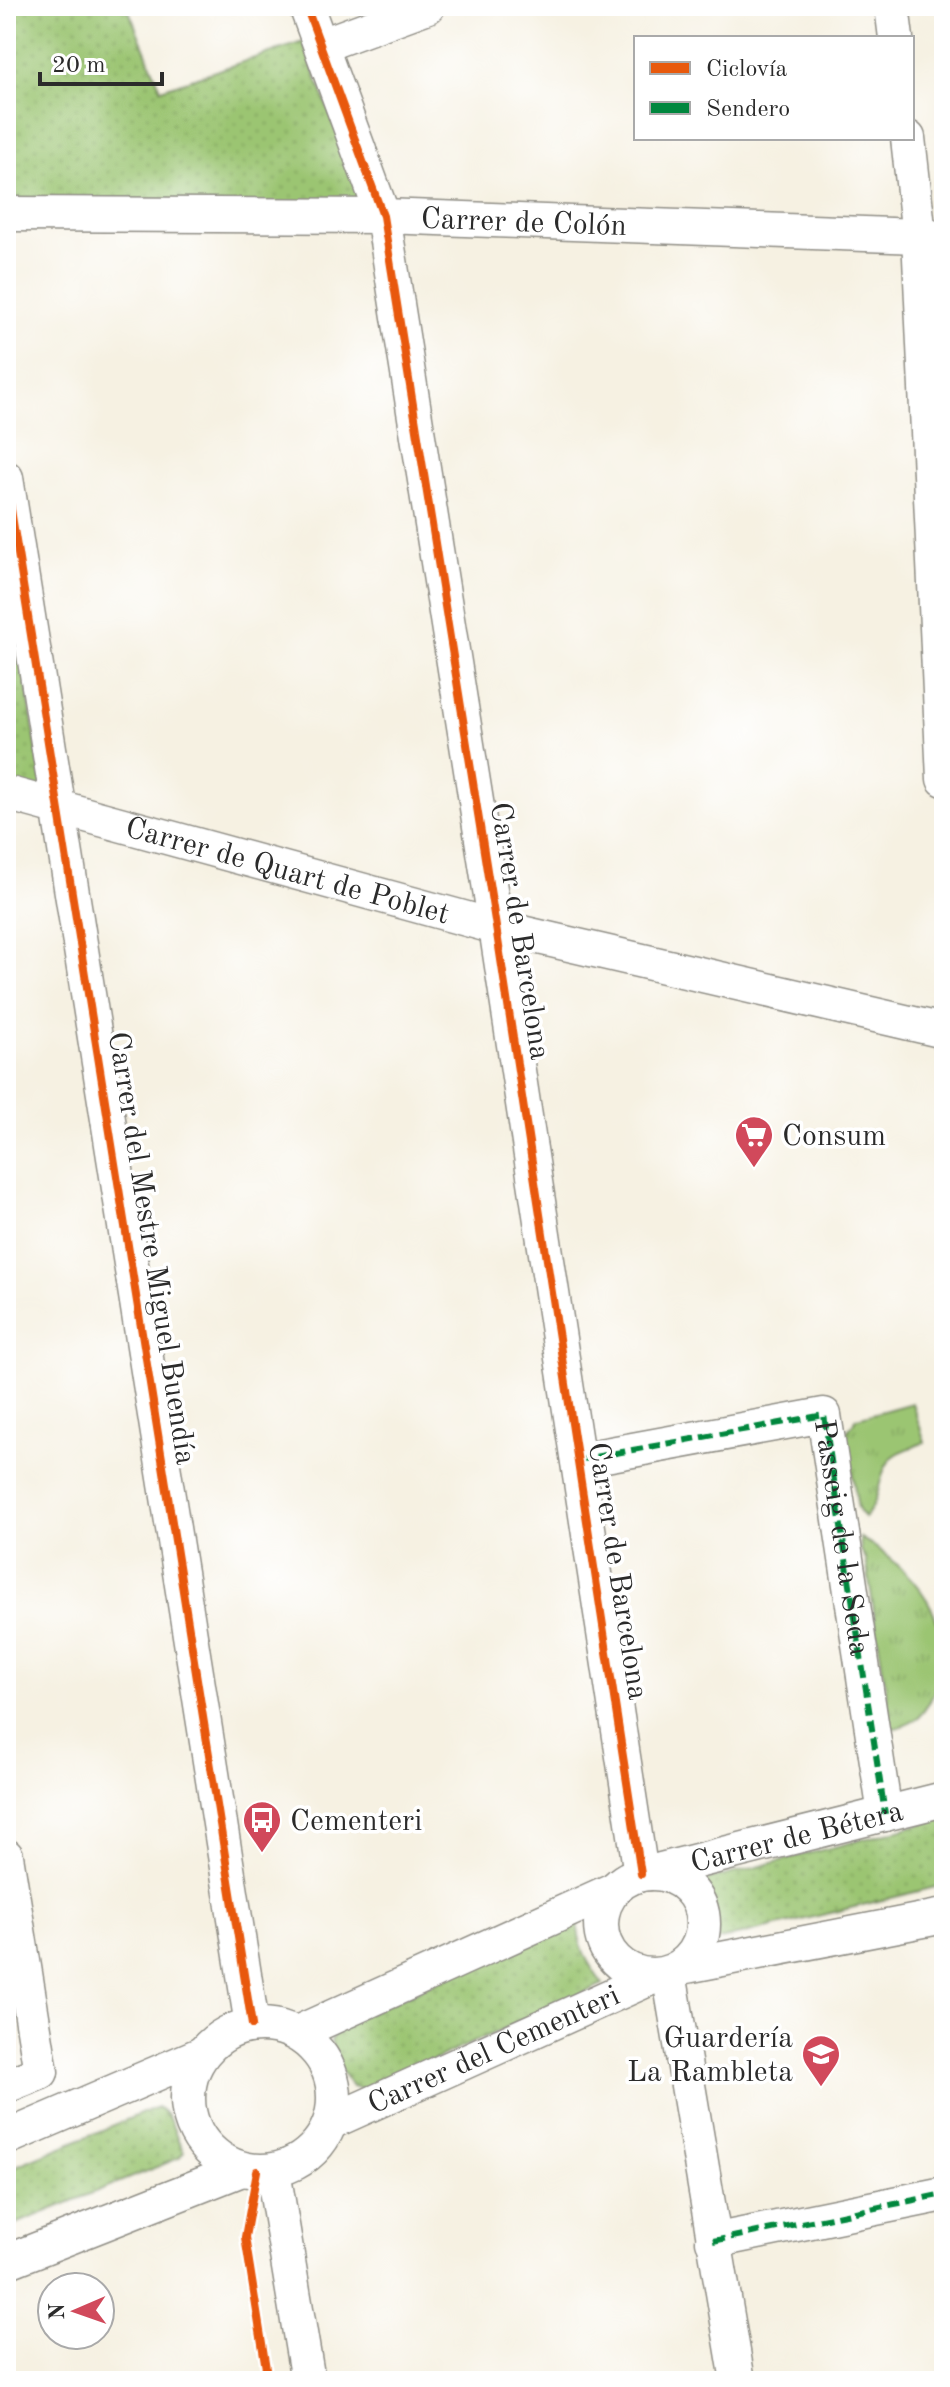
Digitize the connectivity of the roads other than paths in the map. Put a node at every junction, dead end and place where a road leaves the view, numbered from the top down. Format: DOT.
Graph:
graph roads {
  1 [pos="306,6"];
  2 [pos="428,6"];
  3 [pos="892,6"];
  4 [pos="896,36"];
  5 [pos="322,45"];
  6 [pos="908,140"];
  7 [pos="6,214"];
  8 [pos="383,216"];
  9 [pos="932,236"];
  10 [pos="6,478"];
  11 [pos="944,779"];
  12 [pos="6,793"];
  13 [pos="59,806"];
  14 [pos="496,927"];
  15 [pos="944,1031"];
  16 [pos="578,1460"];
  17 [pos="944,1799"];
  18 [pos="885,1814"];
  19 [pos="6,1856"];
  20 [pos="634,1879"];
  21 [pos="944,1916"];
  22 [pos="668,1972"];
  23 [pos="252,2025"];
  24 [pos="297,2033"];
  25 [pos="202,2054"];
  26 [pos="6,2086"];
  27 [pos="331,2122"];
  28 [pos="6,2138"];
  29 [pos="258,2170"];
  30 [pos="944,2194"];
  31 [pos="713,2241"];
  32 [pos="6,2262"];
  33 [pos="308,2381"];
  34 [pos="738,2381"];
  1 -- 5 [label="street, Carrer de Barcelona"];
  2 -- 5 [label="street"];
  3 -- 4 [label="street"];
  5 -- 8 [label="street, Carrer de Barcelona"];
  6 -- 9 [label="street"];
  7 -- 8 [label="street, Carrer de Colón"];
  8 -- 9 [label="street, Carrer de Colón"];
  8 -- 14 [label="street, Carrer de Barcelona"];
  9 -- 11 [label="street"];
  10 -- 13 [label="street, Carrer del Mestre Miguel Buendía"];
  12 -- 13 [label="street, Carrer de Quart de Poblet"];
  13 -- 14 [label="street, Carrer de Quart de Poblet"];
  13 -- 23 [label="street, Carrer del Mestre Miguel Buendía"];
  14 -- 15 [label="street, Carrer de Quart de Poblet"];
  14 -- 16 [label="street, Carrer de Barcelona"];
  16 -- 18 [label="street, Passeig de la Seda"];
  16 -- 20 [label="street, Carrer de Barcelona"];
  17 -- 18 [label="street, Carrer de Bétera"];
  18 -- 20 [label="street, Carrer de Bétera"];
  19 -- 26 [label="street"];
  20 -- 22 [label="street"];
  20 -- 22 [label="street"];
  20 -- 24 [label="street"];
  21 -- 22 [label="street"];
  22 -- 27 [label="street, Carrer del Cementeri"];
  22 -- 31 [label="street"];
  23 -- 24 [label="street"];
  23 -- 25 [label="street"];
  24 -- 27 [label="street"];
  25 -- 28 [label="street"];
  25 -- 29 [label="street"];
  27 -- 29 [label="street"];
  29 -- 32 [label="street"];
  29 -- 33 [label="street"];
  30 -- 31 [label="street"];
  31 -- 34 [label="street"];
}
